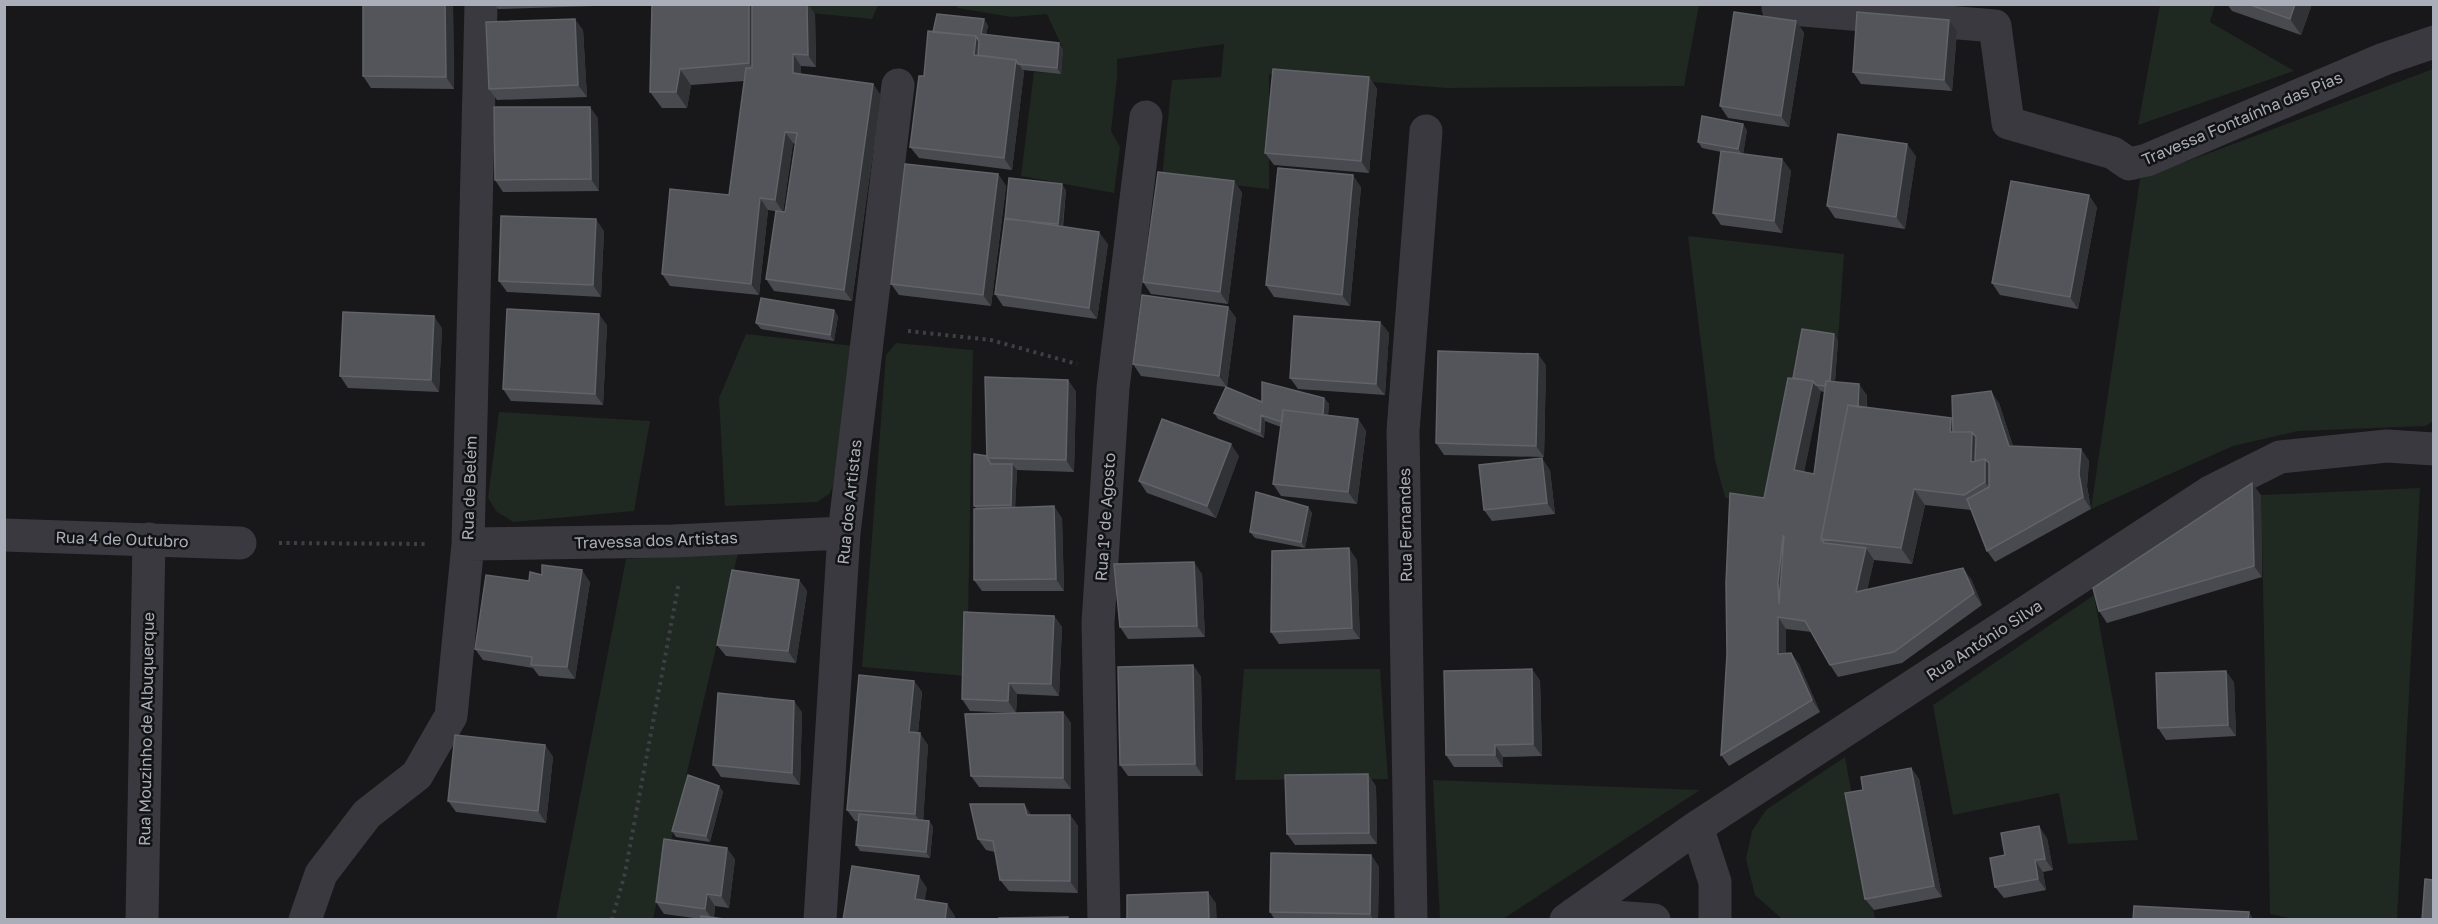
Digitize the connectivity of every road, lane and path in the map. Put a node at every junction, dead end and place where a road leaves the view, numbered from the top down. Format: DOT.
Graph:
graph roads {
  1 [pos="481,4"];
  2 [pos="1778,8"];
  3 [pos="2433,42"];
  4 [pos="898,86"];
  5 [pos="1146,117"];
  6 [pos="1426,132"];
  7 [pos="869,327"];
  8 [pos="1115,375"];
  9 [pos="2433,449"];
  10 [pos="844,533"];
  11 [pos="4,535"];
  12 [pos="149,539"];
  13 [pos="687,540"];
  14 [pos="240,543"];
  15 [pos="468,544"];
  16 [pos="1697,827"];
  17 [pos="1570,917"];
  18 [pos="142,920"];
  19 [pos="305,920"];
  20 [pos="612,920"];
  21 [pos="820,920"];
  22 [pos="1104,920"];
  23 [pos="1412,920"];
  24 [pos="1654,920"];
  25 [pos="1716,920"];
  1 -- 15 [label="street, Rua de Belém"];
  2 -- 3 [label="street, Travessa Fontaínha das Pias"];
  4 -- 7 [label="street, Rua dos Artistas"];
  5 -- 8 [label="street, Rua 1º de Agosto"];
  6 -- 23 [label="street, Rua Fernandes"];
  7 -- 8 [label="path"];
  7 -- 10 [label="street, Rua dos Artistas"];
  8 -- 22 [label="street, Rua 1º de Agosto"];
  9 -- 16 [label="street, Rua António Silva"];
  10 -- 13 [label="street, Travessa dos Artistas"];
  10 -- 21 [label="street, Rua dos Artistas"];
  11 -- 12 [label="street, Rua 4 de Outubro"];
  12 -- 14 [label="street, Rua 4 de Outubro"];
  12 -- 18 [label="street, Rua Mouzinho de Albuquerque"];
  13 -- 15 [label="street, Travessa dos Artistas"];
  13 -- 20 [label="path"];
  14 -- 15 [label="path"];
  15 -- 19 [label="street, Rua de Belém"];
  16 -- 17 [label="street, Rua António Silva"];
  16 -- 25 [label="street"];
  17 -- 24 [label="street"];
}
